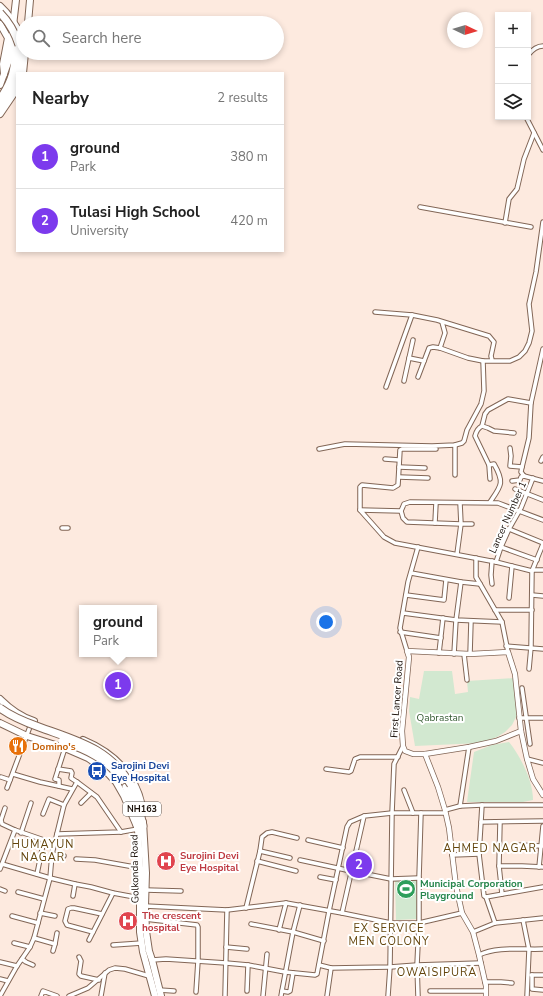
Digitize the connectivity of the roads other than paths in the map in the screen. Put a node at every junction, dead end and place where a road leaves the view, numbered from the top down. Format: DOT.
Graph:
graph roads {
  1 [pos="16,0"];
  2 [pos="30,0"];
  3 [pos="0,7"];
  4 [pos="0,13"];
  5 [pos="29,16"];
  6 [pos="0,19"];
  7 [pos="14,22"];
  8 [pos="0,24"];
  9 [pos="16,26"];
  10 [pos="16,38"];
  11 [pos="543,46"];
  12 [pos="531,52"];
  13 [pos="19,60"];
  14 [pos="24,60"];
  15 [pos="18,72"];
  16 [pos="23,72"];
  17 [pos="2,75"];
  18 [pos="16,80"];
  19 [pos="0,85"];
  20 [pos="16,90"];
  21 [pos="0,99"];
  22 [pos="0,108"];
  23 [pos="0,114"];
  24 [pos="528,120"];
  25 [pos="534,133"];
  26 [pos="543,150"];
  27 [pos="420,207"];
  28 [pos="543,222"];
  29 [pos="505,223"];
  30 [pos="531,227"];
  31 [pos="375,312"];
  32 [pos="412,315"];
  33 [pos="442,322"];
  34 [pos="413,340"];
  35 [pos="440,348"];
  36 [pos="543,349"];
  37 [pos="409,358"];
  38 [pos="492,360"];
  39 [pos="424,361"];
  40 [pos="483,361"];
  41 [pos="541,364"];
  42 [pos="418,377"];
  43 [pos="404,381"];
  44 [pos="386,387"];
  45 [pos="531,403"];
  46 [pos="481,427"];
  47 [pos="514,434"];
  48 [pos="455,445"];
  49 [pos="510,448"];
  50 [pos="319,449"];
  51 [pos="436,449"];
  52 [pos="385,459"];
  53 [pos="399,460"];
  54 [pos="489,465"];
  55 [pos="399,467"];
  56 [pos="522,467"];
  57 [pos="425,468"];
  58 [pos="455,475"];
  59 [pos="524,476"];
  60 [pos="399,477"];
  61 [pos="428,478"];
  62 [pos="533,478"];
  63 [pos="490,479"];
  64 [pos="512,481"];
  65 [pos="543,481"];
  66 [pos="515,489"];
  67 [pos="527,494"];
  68 [pos="543,500"];
  69 [pos="436,503"];
  70 [pos="460,503"];
  71 [pos="492,503"];
  72 [pos="360,510"];
  73 [pos="400,511"];
  74 [pos="520,511"];
  75 [pos="543,520"];
  76 [pos="436,523"];
  77 [pos="461,524"];
  78 [pos="472,524"];
  79 [pos="62,528"];
  80 [pos="68,528"];
  81 [pos="509,529"];
  82 [pos="543,544"];
  83 [pos="418,547"];
  84 [pos="501,547"];
  85 [pos="457,554"];
  86 [pos="476,558"];
  87 [pos="537,560"];
  88 [pos="494,561"];
  89 [pos="512,566"];
  90 [pos="543,570"];
  91 [pos="533,571"];
  92 [pos="411,573"];
  93 [pos="446,580"];
  94 [pos="461,582"];
  95 [pos="480,584"];
  96 [pos="492,584"];
  97 [pos="406,595"];
  98 [pos="532,595"];
  99 [pos="543,596"];
  100 [pos="509,598"];
  101 [pos="495,610"];
  102 [pos="532,610"];
  103 [pos="403,613"];
  104 [pos="443,618"];
  105 [pos="456,620"];
  106 [pos="471,621"];
  107 [pos="502,622"];
  108 [pos="400,632"];
  109 [pos="441,638"];
  110 [pos="506,646"];
  111 [pos="531,647"];
  112 [pos="543,649"];
  113 [pos="407,651"];
  114 [pos="508,652"];
  115 [pos="439,653"];
  116 [pos="454,654"];
  117 [pos="464,654"];
  118 [pos="470,654"];
  119 [pos="529,669"];
  120 [pos="467,680"];
  121 [pos="522,688"];
  122 [pos="0,700"];
  123 [pos="0,708"];
  124 [pos="0,714"];
  125 [pos="519,718"];
  126 [pos="543,718"];
  127 [pos="527,719"];
  128 [pos="32,721"];
  129 [pos="0,723"];
  130 [pos="39,724"];
  131 [pos="521,731"];
  132 [pos="26,736"];
  133 [pos="34,738"];
  134 [pos="530,744"];
  135 [pos="403,746"];
  136 [pos="469,747"];
  137 [pos="65,748"];
  138 [pos="425,754"];
  139 [pos="398,757"];
  140 [pos="526,759"];
  141 [pos="543,763"];
  142 [pos="326,769"];
  143 [pos="58,770"];
  144 [pos="13,774"];
  145 [pos="2,777"];
  146 [pos="10,780"];
  147 [pos="77,782"];
  148 [pos="59,786"];
  149 [pos="129,786"];
  150 [pos="7,788"];
  151 [pos="72,789"];
  152 [pos="404,790"];
  153 [pos="91,793"];
  154 [pos="543,795"];
  155 [pos="81,802"];
  156 [pos="31,803"];
  157 [pos="64,804"];
  158 [pos="482,804"];
  159 [pos="543,805"];
  160 [pos="460,806"];
  161 [pos="5,808"];
  162 [pos="445,811"];
  163 [pos="392,813"];
  164 [pos="413,813"];
  165 [pos="421,813"];
  166 [pos="43,814"];
  167 [pos="364,816"];
  168 [pos="543,821"];
  169 [pos="481,822"];
  170 [pos="500,822"];
  171 [pos="543,826"];
  172 [pos="141,828"];
  173 [pos="15,830"];
  174 [pos="121,832"];
  175 [pos="21,833"];
  176 [pos="57,834"];
  177 [pos="297,838"];
  178 [pos="308,840"];
  179 [pos="517,845"];
  180 [pos="542,846"];
  181 [pos="343,848"];
  182 [pos="260,851"];
  183 [pos="52,854"];
  184 [pos="479,854"];
  185 [pos="452,855"];
  186 [pos="64,856"];
  187 [pos="2,857"];
  188 [pos="290,858"];
  189 [pos="76,859"];
  190 [pos="300,860"];
  191 [pos="257,861"];
  192 [pos="2,864"];
  193 [pos="499,866"];
  194 [pos="541,867"];
  195 [pos="140,868"];
  196 [pos="0,869"];
  197 [pos="339,869"];
  198 [pos="296,871"];
  199 [pos="351,872"];
  200 [pos="37,874"];
  201 [pos="320,877"];
  202 [pos="50,878"];
  203 [pos="419,878"];
  204 [pos="391,879"];
  205 [pos="336,880"];
  206 [pos="75,884"];
  207 [pos="543,887"];
  208 [pos="0,889"];
  209 [pos="146,890"];
  210 [pos="181,891"];
  211 [pos="5,892"];
  212 [pos="18,892"];
  213 [pos="113,893"];
  214 [pos="502,894"];
  215 [pos="73,896"];
  216 [pos="486,897"];
  217 [pos="140,898"];
  218 [pos="44,899"];
  219 [pos="286,903"];
  220 [pos="300,905"];
  221 [pos="145,906"];
  222 [pos="246,908"];
  223 [pos="227,910"];
  224 [pos="329,911"];
  225 [pos="40,913"];
  226 [pos="342,913"];
  227 [pos="462,913"];
  228 [pos="102,914"];
  229 [pos="12,916"];
  230 [pos="55,916"];
  231 [pos="145,918"];
  232 [pos="543,918"];
  233 [pos="523,920"];
  234 [pos="38,923"];
  235 [pos="391,923"];
  236 [pos="419,923"];
  237 [pos="495,923"];
  238 [pos="251,924"];
  239 [pos="278,930"];
  240 [pos="93,932"];
  241 [pos="293,932"];
  242 [pos="473,932"];
  243 [pos="57,933"];
  244 [pos="34,938"];
  245 [pos="89,940"];
  246 [pos="324,941"];
  247 [pos="142,943"];
  248 [pos="14,944"];
  249 [pos="55,944"];
  250 [pos="113,944"];
  251 [pos="30,946"];
  252 [pos="226,947"];
  253 [pos="247,949"];
  254 [pos="543,949"];
  255 [pos="528,950"];
  256 [pos="54,951"];
  257 [pos="267,954"];
  258 [pos="479,955"];
  259 [pos="79,957"];
  260 [pos="22,959"];
  261 [pos="152,960"];
  262 [pos="198,961"];
  263 [pos="0,962"];
  264 [pos="226,963"];
  265 [pos="481,963"];
  266 [pos="33,965"];
  267 [pos="248,965"];
  268 [pos="319,965"];
  269 [pos="417,965"];
  270 [pos="17,966"];
  271 [pos="390,967"];
  272 [pos="331,968"];
  273 [pos="266,969"];
  274 [pos="105,972"];
  275 [pos="285,972"];
  276 [pos="293,973"];
  277 [pos="530,975"];
  278 [pos="543,975"];
  279 [pos="150,977"];
  280 [pos="0,979"];
  281 [pos="99,980"];
  282 [pos="8,981"];
  283 [pos="485,982"];
  284 [pos="530,982"];
  285 [pos="512,984"];
  286 [pos="174,990"];
  287 [pos="543,990"];
  288 [pos="247,991"];
  289 [pos="282,991"];
  290 [pos="430,991"];
  291 [pos="196,992"];
  292 [pos="160,993"];
  293 [pos="486,995"];
  294 [pos="0,996"];
  295 [pos="41,996"];
  296 [pos="57,996"];
  297 [pos="69,996"];
  298 [pos="101,996"];
  299 [pos="155,996"];
  300 [pos="224,996"];
  301 [pos="264,996"];
  302 [pos="281,996"];
  303 [pos="327,996"];
  304 [pos="388,996"];
  305 [pos="418,996"];
  306 [pos="527,996"];
  1 -- 7 [label="main road"];
  2 -- 5 [label="main road"];
  3 -- 4 [label="main road"];
  3 -- 7 [label="main road"];
  4 -- 10 [label="highway, bridge"];
  6 -- 21 [label="highway"];
  7 -- 9 [label="main road"];
  7 -- 17 [label="main road"];
  8 -- 17 [label="main road"];
  11 -- 12 [label="street"];
  13 -- 15 [label="highway, bridge"];
  14 -- 16 [label="main road"];
  17 -- 19 [label="main road"];
  18 -- 22 [label="highway"];
  20 -- 23 [label="main road"];
  24 -- 25 [label="street"];
  25 -- 26 [label="street"];
  25 -- 29 [label="street"];
  27 -- 29 [label="street"];
  28 -- 38 [label="street"];
  29 -- 30 [label="street"];
  31 -- 32 [label="street"];
  32 -- 33 [label="street"];
  32 -- 44 [label="street"];
  33 -- 35 [label="street"];
  33 -- 38 [label="street"];
  34 -- 37 [label="street"];
  35 -- 39 [label="street"];
  35 -- 40 [label="street"];
  36 -- 41 [label="street"];
  37 -- 39 [label="street"];
  37 -- 43 [label="street"];
  38 -- 40 [label="street"];
  39 -- 42 [label="street"];
  40 -- 48 [label="street"];
  41 -- 45 [label="street"];
  45 -- 46 [label="street"];
  45 -- 56 [label="street"];
  46 -- 47 [label="street"];
  46 -- 54 [label="street"];
  48 -- 50 [label="street"];
  48 -- 58 [label="street"];
  49 -- 56 [label="street"];
  51 -- 53 [label="street"];
  52 -- 53 [label="street"];
  53 -- 55 [label="street"];
  54 -- 63 [label="street"];
  54 -- 71 [label="street"];
  55 -- 57 [label="street"];
  55 -- 60 [label="street"];
  56 -- 59 [label="street"];
  59 -- 62 [label="street"];
  59 -- 64 [label="street"];
  60 -- 61 [label="street"];
  60 -- 72 [label="street"];
  62 -- 65 [label="street"];
  62 -- 67 [label="street, Lancer Number 1"];
  66 -- 67 [label="street"];
  67 -- 68 [label="street"];
  67 -- 74 [label="street, Lancer Number 1"];
  69 -- 70 [label="street"];
  69 -- 73 [label="street"];
  69 -- 76 [label="street"];
  70 -- 71 [label="street"];
  70 -- 77 [label="street"];
  71 -- 74 [label="street"];
  72 -- 73 [label="street"];
  72 -- 83 [label="street"];
  73 -- 76 [label="street"];
  74 -- 75 [label="street"];
  74 -- 81 [label="street, Lancer Number 1"];
  76 -- 77 [label="street"];
  77 -- 78 [label="street"];
  77 -- 85 [label="street"];
  79 -- 80 [label="street"];
  81 -- 82 [label="street"];
  81 -- 84 [label="street, Lancer Number 1"];
  82 -- 87 [label="street"];
  83 -- 85 [label="street"];
  83 -- 92 [label="street, First Lancer Road"];
  84 -- 87 [label="street"];
  84 -- 88 [label="street, Lancer Number 1"];
  85 -- 86 [label="street"];
  86 -- 88 [label="street"];
  86 -- 95 [label="street"];
  87 -- 91 [label="street"];
  88 -- 89 [label="street"];
  88 -- 96 [label="street, Lancer Number 1"];
  89 -- 91 [label="street"];
  89 -- 100 [label="street"];
  90 -- 91 [label="street"];
  91 -- 98 [label="street"];
  92 -- 93 [label="street"];
  92 -- 97 [label="street, First Lancer Road"];
  93 -- 94 [label="street"];
  93 -- 97 [label="street"];
  94 -- 95 [label="street"];
  94 -- 105 [label="street"];
  95 -- 101 [label="street"];
  97 -- 103 [label="street, First Lancer Road"];
  98 -- 99 [label="street"];
  98 -- 102 [label="street"];
  101 -- 102 [label="street"];
  101 -- 107 [label="street"];
  102 -- 111 [label="street"];
  103 -- 104 [label="street"];
  103 -- 108 [label="street, First Lancer Road"];
  104 -- 105 [label="street"];
  104 -- 109 [label="street"];
  105 -- 106 [label="street"];
  105 -- 116 [label="street"];
  106 -- 107 [label="street"];
  106 -- 118 [label="street"];
  107 -- 110 [label="street"];
  108 -- 109 [label="street"];
  108 -- 113 [label="street, First Lancer Road"];
  109 -- 115 [label="street"];
  110 -- 111 [label="street"];
  110 -- 114 [label="street"];
  111 -- 112 [label="street"];
  111 -- 119 [label="street"];
  113 -- 115 [label="street"];
  113 -- 135 [label="street, First Lancer Road"];
  114 -- 118 [label="street"];
  114 -- 125 [label="street"];
  115 -- 116 [label="street"];
  116 -- 117 [label="street"];
  117 -- 118 [label="street"];
  117 -- 120 [label="street"];
  121 -- 127 [label="street"];
  122 -- 128 [label="main road, Golkonda Road / NH163"];
  123 -- 149 [label="highway, bridge"];
  124 -- 149 [label="highway, bridge"];
  125 -- 127 [label="street"];
  125 -- 131 [label="street"];
  126 -- 127 [label="street"];
  127 -- 134 [label="street"];
  128 -- 130 [label="main road, Golkonda Road / NH163"];
  128 -- 132 [label="street"];
  129 -- 132 [label="main road, Golkonda Road / NH163"];
  130 -- 133 [label="main road"];
  130 -- 172 [label="main road, Golkonda Road / NH163"];
  131 -- 136 [label="street, First Lancer Road"];
  131 -- 140 [label="street"];
  132 -- 133 [label="main road, Golkonda Road / NH163"];
  132 -- 144 [label="street"];
  133 -- 137 [label="main road, Golkonda Road / NH163"];
  135 -- 138 [label="street, First Lancer Road"];
  135 -- 139 [label="street"];
  136 -- 138 [label="street, First Lancer Road"];
  136 -- 160 [label="street"];
  137 -- 143 [label="street"];
  137 -- 172 [label="main road, Golkonda Road / NH163"];
  138 -- 162 [label="street"];
  139 -- 142 [label="street"];
  139 -- 163 [label="street"];
  140 -- 141 [label="street"];
  140 -- 154 [label="street"];
  143 -- 147 [label="street"];
  143 -- 148 [label="street"];
  144 -- 146 [label="street"];
  144 -- 148 [label="street"];
  145 -- 146 [label="street"];
  146 -- 150 [label="street"];
  147 -- 151 [label="street"];
  147 -- 153 [label="street"];
  148 -- 151 [label="street"];
  149 -- 172 [label="highway"];
  151 -- 157 [label="street"];
  152 -- 164 [label="street"];
  153 -- 155 [label="street"];
  153 -- 174 [label="street"];
  156 -- 175 [label="street"];
  157 -- 166 [label="street"];
  157 -- 176 [label="street"];
  158 -- 159 [label="street"];
  158 -- 160 [label="street"];
  158 -- 169 [label="street"];
  160 -- 162 [label="street"];
  161 -- 173 [label="street"];
  162 -- 165 [label="street"];
  162 -- 185 [label="street"];
  163 -- 164 [label="street"];
  163 -- 167 [label="street"];
  163 -- 204 [label="street"];
  164 -- 165 [label="street"];
  165 -- 203 [label="street"];
  167 -- 181 [label="street"];
  167 -- 199 [label="street"];
  168 -- 170 [label="street"];
  169 -- 170 [label="street"];
  169 -- 184 [label="street"];
  170 -- 193 [label="street"];
  171 -- 180 [label="street"];
  172 -- 174 [label="street"];
  172 -- 195 [label="main road, Golkonda Road / NH163"];
  172 -- 209 [label="main road, Golkonda Road / NH163"];
  173 -- 175 [label="street"];
  173 -- 187 [label="street"];
  174 -- 176 [label="street"];
  175 -- 200 [label="street"];
  176 -- 183 [label="street"];
  177 -- 182 [label="street"];
  178 -- 181 [label="street"];
  179 -- 180 [label="street"];
  180 -- 194 [label="street"];
  181 -- 197 [label="street"];
  182 -- 188 [label="street"];
  182 -- 191 [label="street"];
  183 -- 186 [label="street"];
  183 -- 202 [label="street"];
  184 -- 185 [label="street"];
  184 -- 216 [label="street"];
  185 -- 227 [label="street"];
  187 -- 192 [label="street"];
  189 -- 195 [label="street"];
  190 -- 197 [label="street"];
  191 -- 198 [label="street"];
  191 -- 222 [label="street"];
  192 -- 196 [label="street"];
  192 -- 200 [label="street"];
  193 -- 194 [label="street"];
  193 -- 214 [label="street"];
  195 -- 217 [label="main road, Golkonda Road / NH163"];
  197 -- 199 [label="street"];
  197 -- 205 [label="street"];
  199 -- 204 [label="street"];
  199 -- 226 [label="street"];
  200 -- 202 [label="street"];
  201 -- 205 [label="street"];
  202 -- 206 [label="street"];
  202 -- 218 [label="street"];
  203 -- 204 [label="street"];
  203 -- 236 [label="street"];
  204 -- 235 [label="street"];
  205 -- 224 [label="street"];
  206 -- 213 [label="street"];
  206 -- 215 [label="street"];
  207 -- 214 [label="street"];
  208 -- 211 [label="street"];
  209 -- 210 [label="street"];
  209 -- 221 [label="main road, Golkonda Road / NH163"];
  212 -- 218 [label="street"];
  213 -- 217 [label="street"];
  213 -- 228 [label="street"];
  214 -- 216 [label="street"];
  216 -- 237 [label="street"];
  217 -- 247 [label="main road, Golkonda Road / NH163"];
  218 -- 225 [label="street"];
  219 -- 220 [label="street"];
  219 -- 222 [label="street"];
  219 -- 239 [label="street"];
  220 -- 224 [label="street"];
  220 -- 241 [label="street"];
  221 -- 223 [label="street"];
  221 -- 231 [label="main road, Golkonda Road / NH163"];
  222 -- 223 [label="street"];
  223 -- 252 [label="street"];
  224 -- 226 [label="street"];
  224 -- 246 [label="street"];
  225 -- 230 [label="street"];
  225 -- 234 [label="street"];
  226 -- 235 [label="street"];
  227 -- 236 [label="street"];
  227 -- 242 [label="street"];
  228 -- 240 [label="street"];
  228 -- 240 [label="street"];
  229 -- 234 [label="street"];
  231 -- 261 [label="main road, Golkonda Road / NH163"];
  231 -- 262 [label="street"];
  232 -- 233 [label="street"];
  233 -- 237 [label="street"];
  233 -- 255 [label="street"];
  234 -- 244 [label="street"];
  235 -- 236 [label="street"];
  235 -- 271 [label="street"];
  236 -- 269 [label="street"];
  237 -- 242 [label="street"];
  238 -- 239 [label="street"];
  239 -- 241 [label="street"];
  240 -- 245 [label="street"];
  241 -- 246 [label="street"];
  241 -- 275 [label="street"];
  242 -- 258 [label="street"];
  243 -- 249 [label="street"];
  244 -- 249 [label="street"];
  244 -- 251 [label="street"];
  246 -- 268 [label="street"];
  247 -- 250 [label="street"];
  247 -- 279 [label="main road, Golkonda Road / NH163"];
  248 -- 251 [label="street"];
  249 -- 256 [label="street"];
  251 -- 260 [label="street"];
  252 -- 253 [label="street"];
  252 -- 264 [label="street"];
  254 -- 255 [label="street"];
  255 -- 258 [label="street"];
  255 -- 277 [label="street"];
  257 -- 273 [label="street"];
  258 -- 265 [label="street"];
  259 -- 281 [label="street"];
  260 -- 266 [label="street"];
  260 -- 270 [label="street"];
  261 -- 262 [label="street"];
  261 -- 292 [label="main road, Golkonda Road / NH163"];
  262 -- 264 [label="street"];
  262 -- 291 [label="street"];
  263 -- 270 [label="street"];
  264 -- 267 [label="street"];
  264 -- 300 [label="street"];
  265 -- 269 [label="street"];
  265 -- 283 [label="street"];
  267 -- 273 [label="street"];
  267 -- 288 [label="street"];
  268 -- 272 [label="street"];
  268 -- 276 [label="street"];
  269 -- 271 [label="street"];
  269 -- 305 [label="street"];
  270 -- 282 [label="street"];
  271 -- 272 [label="street"];
  271 -- 304 [label="street"];
  272 -- 303 [label="street"];
  273 -- 275 [label="street"];
  273 -- 301 [label="street"];
  274 -- 279 [label="street"];
  274 -- 281 [label="street"];
  274 -- 298 [label="street"];
  275 -- 276 [label="street"];
  275 -- 289 [label="street"];
  276 -- 289 [label="street"];
  277 -- 278 [label="street"];
  277 -- 284 [label="street"];
  279 -- 299 [label="main road, Golkonda Road / NH163"];
  280 -- 282 [label="street"];
  281 -- 297 [label="street"];
  282 -- 294 [label="street"];
  283 -- 285 [label="street"];
  283 -- 293 [label="street"];
  284 -- 287 [label="street"];
  284 -- 306 [label="street"];
  286 -- 292 [label="street"];
  289 -- 302 [label="street"];
  290 -- 293 [label="street"];
  295 -- 296 [label="street"];
}
